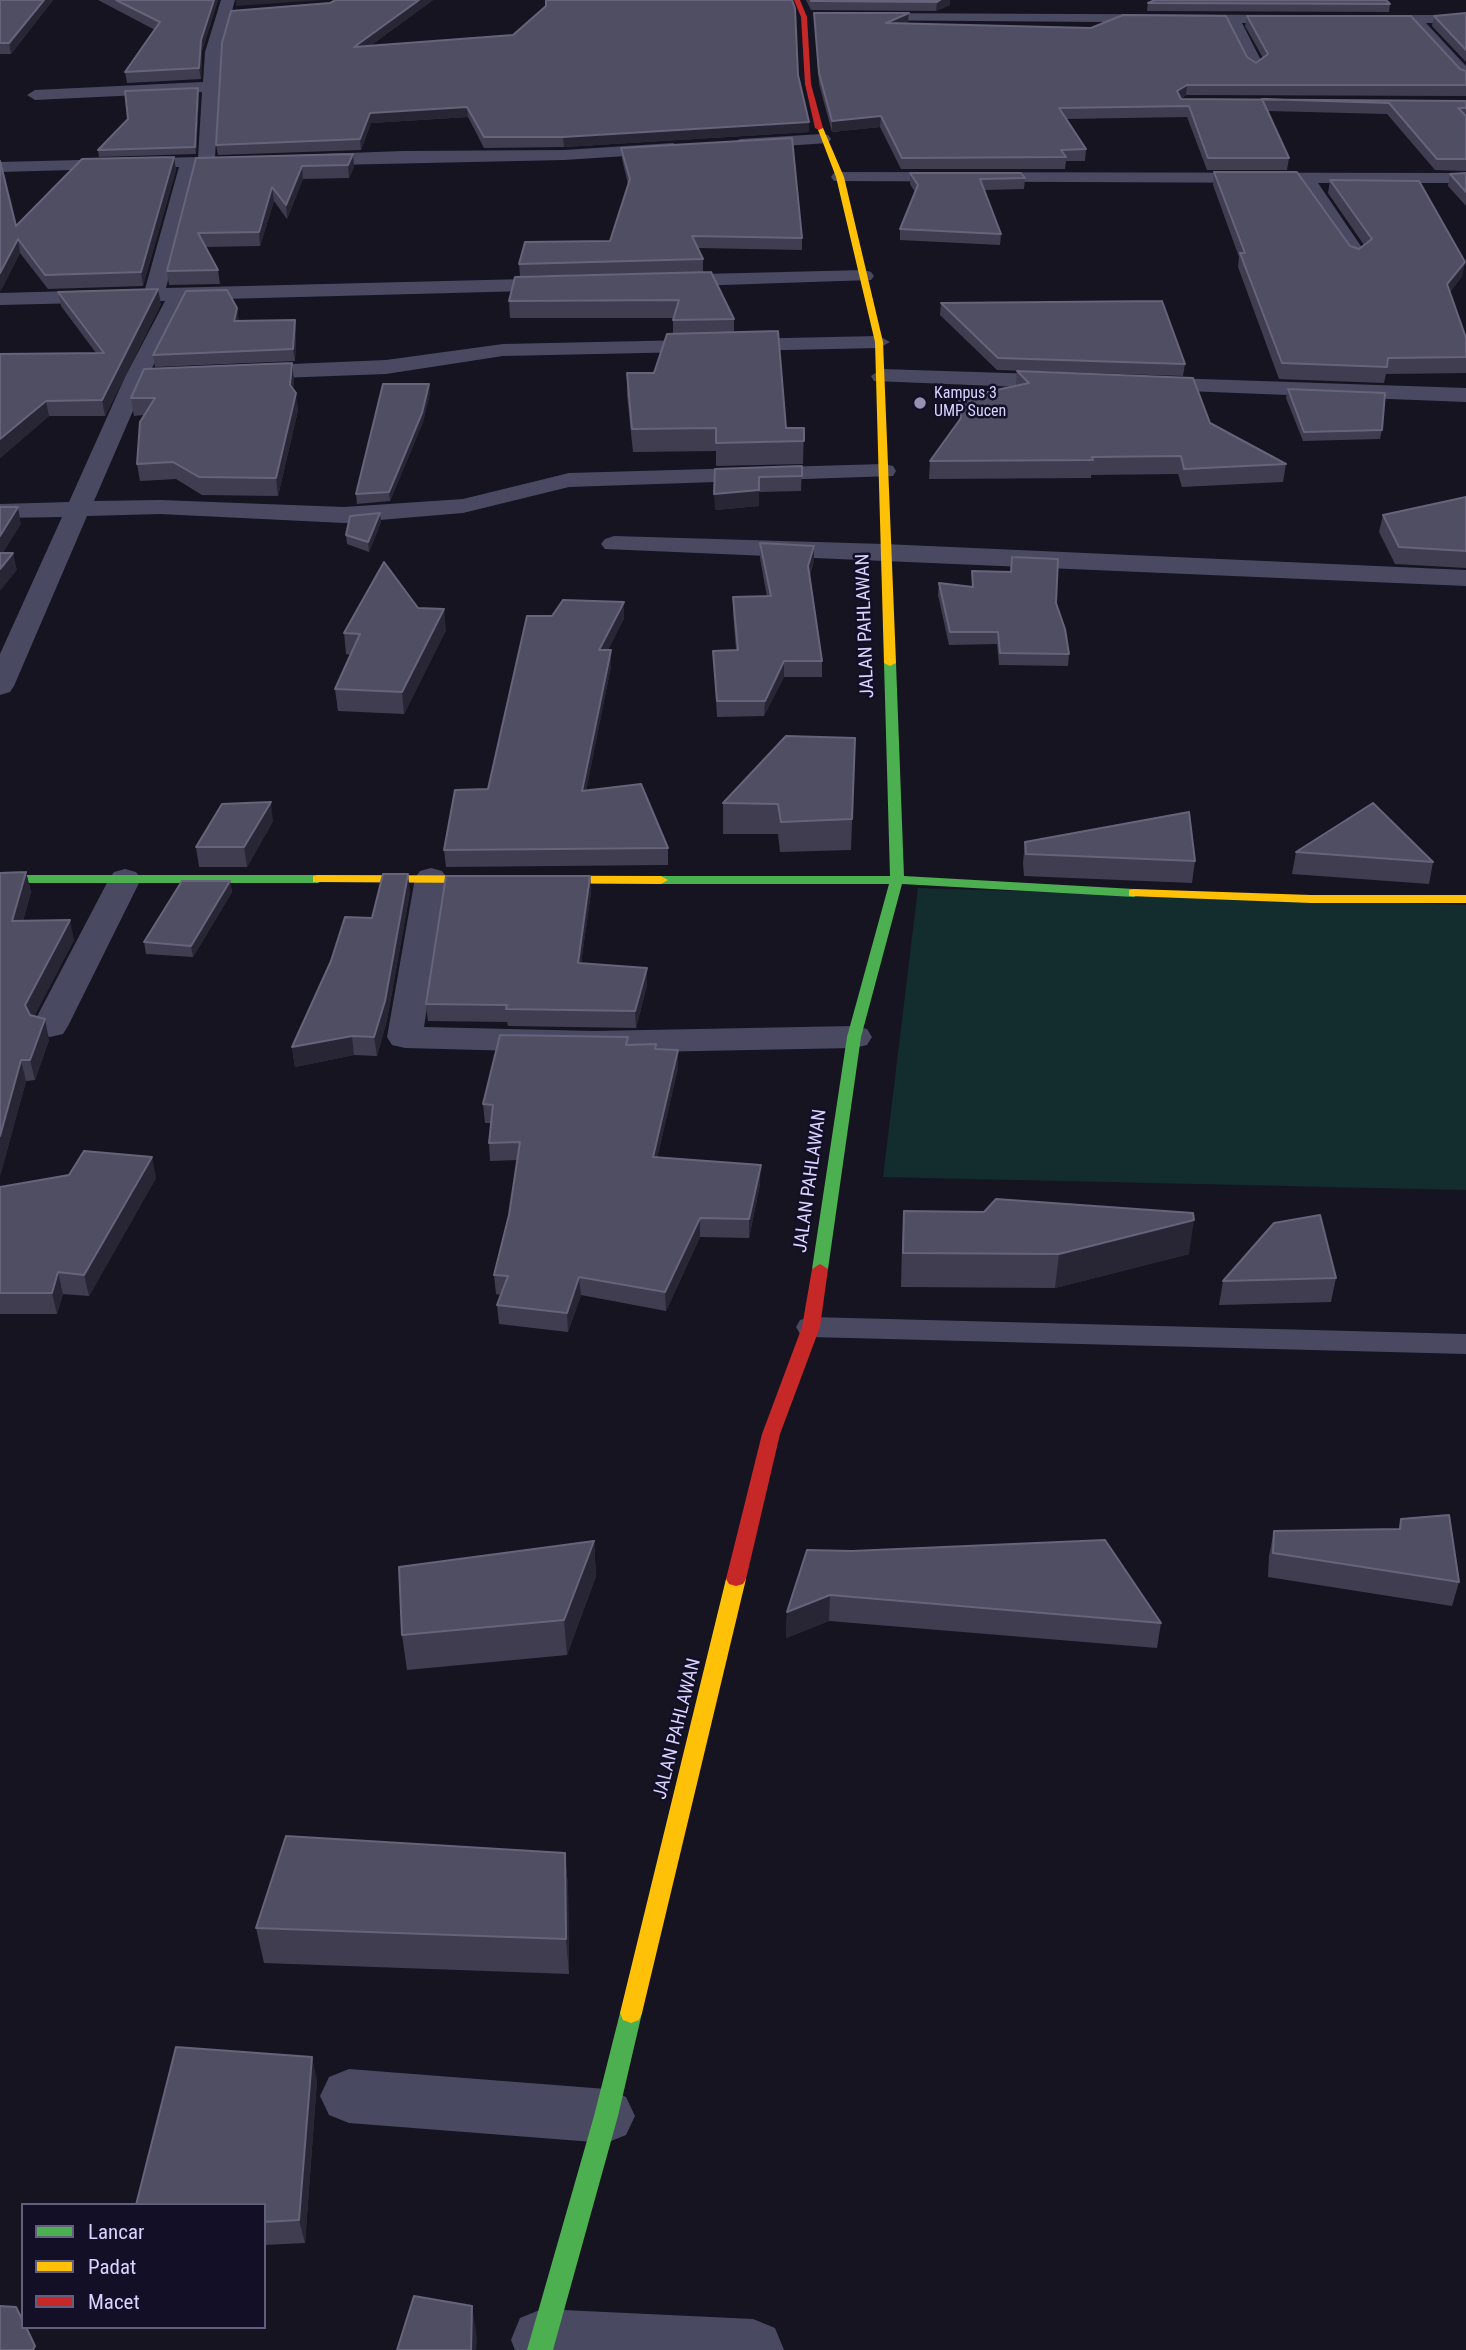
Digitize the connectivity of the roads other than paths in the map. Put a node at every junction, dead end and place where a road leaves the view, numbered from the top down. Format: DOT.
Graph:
graph roads {
  1 [pos="797,0"];
  2 [pos="229,9"];
  3 [pos="843,17"];
  4 [pos="909,18"];
  5 [pos="1232,19"];
  6 [pos="1310,19"];
  7 [pos="1350,19"];
  8 [pos="1466,19"];
  9 [pos="1415,20"];
  10 [pos="912,36"];
  11 [pos="1256,66"];
  12 [pos="1466,75"];
  13 [pos="210,87"];
  14 [pos="35,95"];
  15 [pos="822,139"];
  16 [pos="727,145"];
  17 [pos="687,147"];
  18 [pos="198,162"];
  19 [pos="0,167"];
  20 [pos="840,177"];
  21 [pos="1305,178"];
  22 [pos="1466,178"];
  23 [pos="1357,255"];
  24 [pos="864,276"];
  25 [pos="645,282"];
  26 [pos="590,283"];
  27 [pos="154,295"];
  28 [pos="178,295"];
  29 [pos="0,299"];
  30 [pos="879,342"];
  31 [pos="882,376"];
  32 [pos="136,377"];
  33 [pos="1090,382"];
  34 [pos="1118,383"];
  35 [pos="1466,395"];
  36 [pos="884,471"];
  37 [pos="80,508"];
  38 [pos="0,511"];
  39 [pos="614,544"];
  40 [pos="884,552"];
  41 [pos="1466,578"];
  42 [pos="0,686"];
  43 [pos="125,878"];
  44 [pos="431,878"];
  45 [pos="0,879"];
  46 [pos="897,880"];
  47 [pos="1466,899"];
  48 [pos="51,1026"];
  49 [pos="854,1037"];
  50 [pos="811,1327"];
  51 [pos="1466,1343"];
  52 [pos="349,2096"];
  53 [pos="606,2116"];
  54 [pos="541,2345"];
  55 [pos="752,2350"];
  1 -- 15 [label="main road, JALAN PAHLAWAN"];
  2 -- 13 [label="street"];
  3 -- 4 [label="street"];
  4 -- 5 [label="street"];
  4 -- 10 [label="street"];
  5 -- 6 [label="street"];
  5 -- 11 [label="street"];
  7 -- 9 [label="street"];
  8 -- 9 [label="street"];
  9 -- 12 [label="street"];
  13 -- 14 [label="street"];
  13 -- 18 [label="street"];
  15 -- 16 [label="street"];
  15 -- 20 [label="main road, JALAN PAHLAWAN"];
  17 -- 18 [label="street"];
  18 -- 19 [label="street"];
  18 -- 27 [label="street"];
  20 -- 21 [label="street"];
  20 -- 24 [label="main road, JALAN PAHLAWAN"];
  21 -- 22 [label="street"];
  21 -- 23 [label="street"];
  24 -- 25 [label="street"];
  24 -- 30 [label="main road, JALAN PAHLAWAN"];
  26 -- 28 [label="street"];
  27 -- 28 [label="street"];
  27 -- 29 [label="street"];
  28 -- 32 [label="street"];
  30 -- 31 [label="main road, JALAN PAHLAWAN"];
  30 -- 32 [label="street"];
  31 -- 33 [label="street"];
  31 -- 36 [label="main road, JALAN PAHLAWAN"];
  32 -- 37 [label="street"];
  34 -- 35 [label="street"];
  36 -- 37 [label="street"];
  36 -- 40 [label="main road, JALAN PAHLAWAN"];
  37 -- 38 [label="street"];
  37 -- 42 [label="street"];
  39 -- 40 [label="street"];
  40 -- 41 [label="street"];
  40 -- 46 [label="main road, JALAN PAHLAWAN"];
  43 -- 44 [label="main road"];
  43 -- 45 [label="main road"];
  43 -- 48 [label="street"];
  44 -- 46 [label="main road"];
  44 -- 49 [label="street"];
  46 -- 47 [label="main road"];
  46 -- 49 [label="main road, JALAN PAHLAWAN"];
  49 -- 50 [label="main road, JALAN PAHLAWAN"];
  50 -- 51 [label="lane"];
  50 -- 53 [label="main road, JALAN PAHLAWAN"];
  52 -- 53 [label="street"];
  53 -- 54 [label="main road, JALAN PAHLAWAN"];
  54 -- 55 [label="street"];
}
